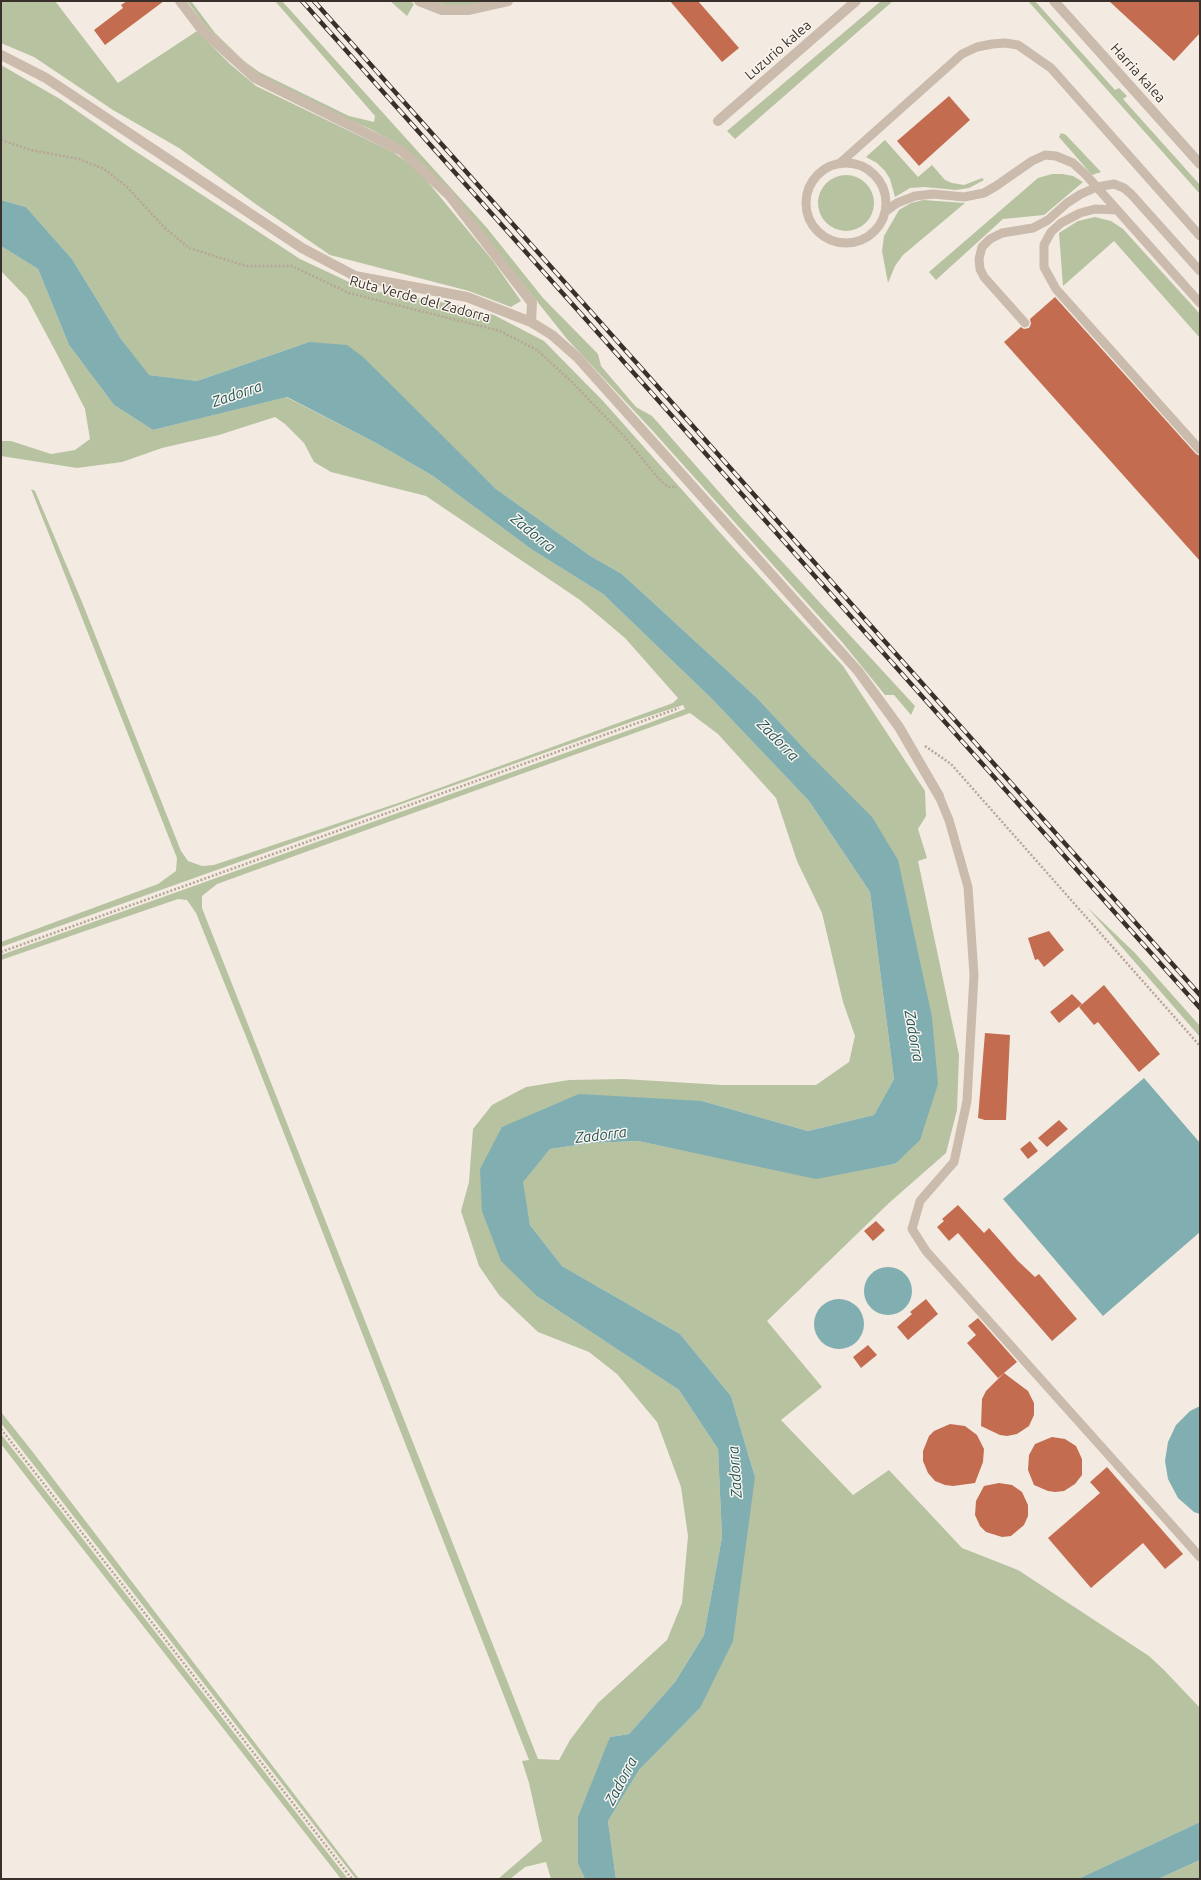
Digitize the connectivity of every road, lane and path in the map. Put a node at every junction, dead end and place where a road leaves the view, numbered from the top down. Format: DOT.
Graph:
graph roads {
  1 [pos="180,1"];
  2 [pos="419,1"];
  3 [pos="508,1"];
  4 [pos="856,1"];
  5 [pos="1054,1"];
  6 [pos="1,55"];
  7 [pos="718,121"];
  8 [pos="1,140"];
  9 [pos="840,163"];
  10 [pos="1200,164"];
  11 [pos="1097,187"];
  12 [pos="1117,210"];
  13 [pos="886,211"];
  14 [pos="1200,236"];
  15 [pos="1200,271"];
  16 [pos="1200,303"];
  17 [pos="531,322"];
  18 [pos="1025,323"];
  19 [pos="1200,450"];
  20 [pos="693,487"];
  21 [pos="679,708"];
  22 [pos="922,743"];
  23 [pos="939,796"];
  24 [pos="1,952"];
  25 [pos="1200,1046"];
  26 [pos="1,1428"];
  27 [pos="1200,1557"];
  28 [pos="352,1879"];
  1 -- 17 [label="street"];
  2 -- 3 [label="street"];
  4 -- 7 [label="street, Luzurio kalea"];
  5 -- 10 [label="street, Harria kalea"];
  6 -- 17 [label="street"];
  8 -- 20 [label="path, Ruta Verde del Zadorra"];
  9 -- 13 [label="lane"];
  9 -- 13 [label="lane"];
  9 -- 14 [label="lane"];
  11 -- 12 [label="lane"];
  11 -- 13 [label="lane"];
  11 -- 15 [label="lane"];
  11 -- 18 [label="lane"];
  12 -- 16 [label="lane"];
  12 -- 19 [label="lane"];
  17 -- 20 [label="street"];
  20 -- 23 [label="street"];
  21 -- 24 [label="path"];
  22 -- 25 [label="path"];
  23 -- 27 [label="lane"];
  26 -- 28 [label="path"];
}
